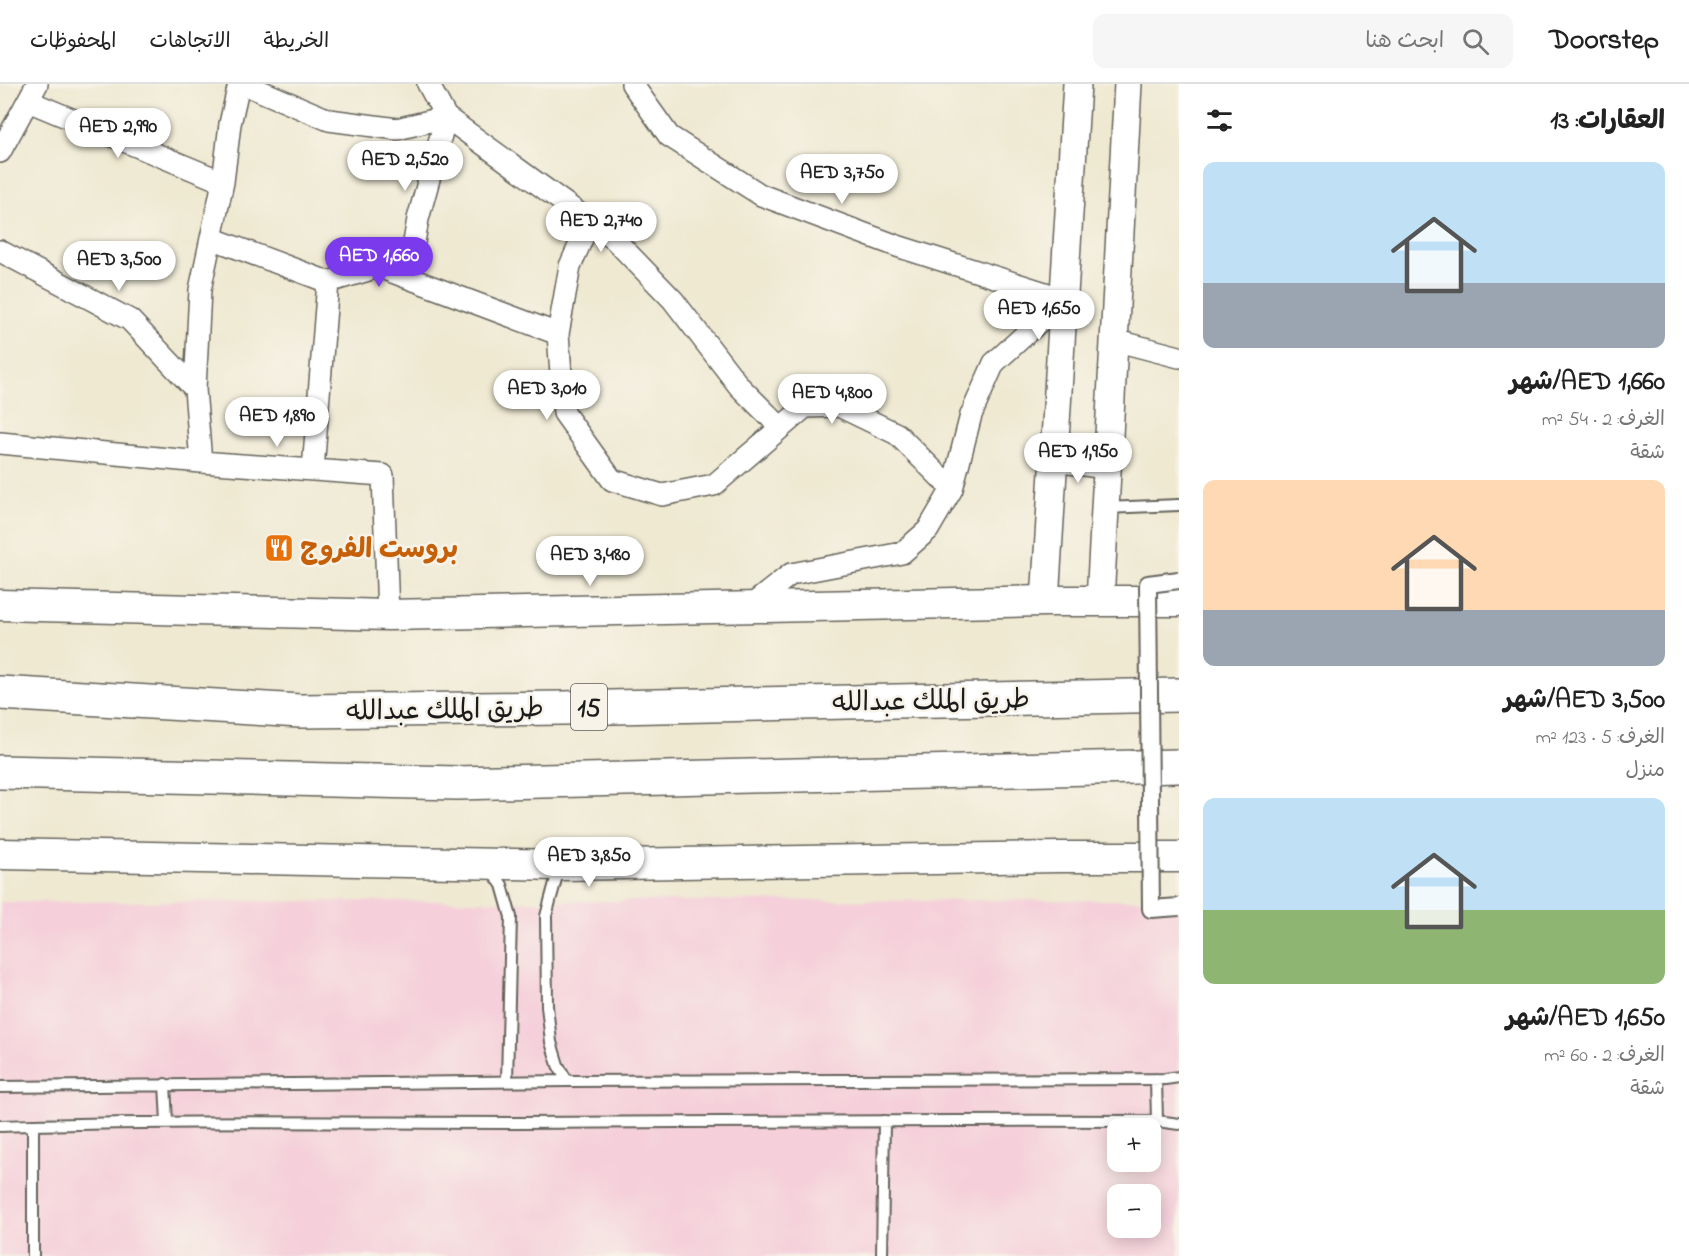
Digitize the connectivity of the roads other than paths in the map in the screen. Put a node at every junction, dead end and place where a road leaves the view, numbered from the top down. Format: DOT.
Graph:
graph roads {
  1 [pos="239,84"];
  2 [pos="244,84"];
  3 [pos="428,84"];
  4 [pos="632,84"];
  5 [pos="1077,84"];
  6 [pos="1128,84"];
  7 [pos="33,92"];
  8 [pos="446,117"];
  9 [pos="0,152"];
  10 [pos="224,182"];
  11 [pos="590,221"];
  12 [pos="211,238"];
  13 [pos="0,251"];
  14 [pos="408,278"];
  15 [pos="328,282"];
  16 [pos="1064,299"];
  17 [pos="558,334"];
  18 [pos="1114,339"];
  19 [pos="1179,357"];
  20 [pos="195,389"];
  21 [pos="780,427"];
  22 [pos="0,443"];
  23 [pos="1054,461"];
  24 [pos="201,462"];
  25 [pos="1107,468"];
  26 [pos="313,470"];
  27 [pos="952,489"];
  28 [pos="1179,505"];
  29 [pos="1105,508"];
  30 [pos="1179,580"];
  31 [pos="1100,601"];
  32 [pos="1179,601"];
  33 [pos="1045,602"];
  34 [pos="0,605"];
  35 [pos="748,608"];
  36 [pos="388,615"];
  37 [pos="0,693"];
  38 [pos="1179,695"];
  39 [pos="1179,766"];
  40 [pos="0,772"];
  41 [pos="0,854"];
  42 [pos="1179,857"];
  43 [pos="486,863"];
  44 [pos="560,865"];
  45 [pos="1179,907"];
  46 [pos="1179,1077"];
  47 [pos="1156,1079"];
  48 [pos="507,1081"];
  49 [pos="567,1081"];
  50 [pos="165,1084"];
  51 [pos="0,1087"];
  52 [pos="1157,1118"];
  53 [pos="884,1121"];
  54 [pos="1107,1121"];
  55 [pos="167,1122"];
  56 [pos="1161,1122"];
  57 [pos="1179,1124"];
  58 [pos="33,1125"];
  59 [pos="0,1126"];
  60 [pos="33,1256"];
  61 [pos="882,1256"];
  1 -- 10 [label="street"];
  2 -- 8 [label="street"];
  3 -- 8 [label="street"];
  4 -- 16 [label="street"];
  5 -- 16 [label="street"];
  6 -- 18 [label="street"];
  7 -- 9 [label="street"];
  7 -- 10 [label="street"];
  8 -- 11 [label="street"];
  8 -- 14 [label="street"];
  10 -- 12 [label="street"];
  11 -- 17 [label="street"];
  11 -- 21 [label="street"];
  12 -- 15 [label="street"];
  12 -- 20 [label="street"];
  13 -- 20 [label="street"];
  14 -- 15 [label="street"];
  14 -- 17 [label="street"];
  15 -- 26 [label="street"];
  16 -- 23 [label="street"];
  16 -- 27 [label="street"];
  17 -- 21 [label="street"];
  18 -- 19 [label="street"];
  18 -- 25 [label="street"];
  20 -- 24 [label="street"];
  21 -- 27 [label="street"];
  22 -- 24 [label="street"];
  23 -- 25 [label="street"];
  23 -- 33 [label="street"];
  24 -- 26 [label="street"];
  25 -- 29 [label="street"];
  26 -- 36 [label="street"];
  27 -- 35 [label="street"];
  28 -- 29 [label="lane"];
  29 -- 31 [label="street"];
  30 -- 45 [label="street, bridge"];
  31 -- 32 [label="main road"];
  31 -- 33 [label="main road"];
  33 -- 35 [label="main road"];
  34 -- 36 [label="main road"];
  35 -- 36 [label="main road"];
  37 -- 38 [label="highway, طريق الملك عبدالله / 15"];
  39 -- 40 [label="highway"];
  41 -- 43 [label="main road"];
  42 -- 44 [label="main road"];
  43 -- 44 [label="main road"];
  43 -- 48 [label="lane"];
  44 -- 49 [label="lane"];
  46 -- 47 [label="lane"];
  47 -- 49 [label="lane"];
  47 -- 52 [label="lane"];
  48 -- 49 [label="lane"];
  48 -- 50 [label="lane"];
  50 -- 51 [label="lane"];
  50 -- 55 [label="lane"];
  53 -- 54 [label="lane"];
  53 -- 55 [label="lane"];
  53 -- 61 [label="lane"];
  55 -- 58 [label="lane"];
  56 -- 57 [label="lane"];
  58 -- 59 [label="lane"];
  58 -- 60 [label="lane"];
}
